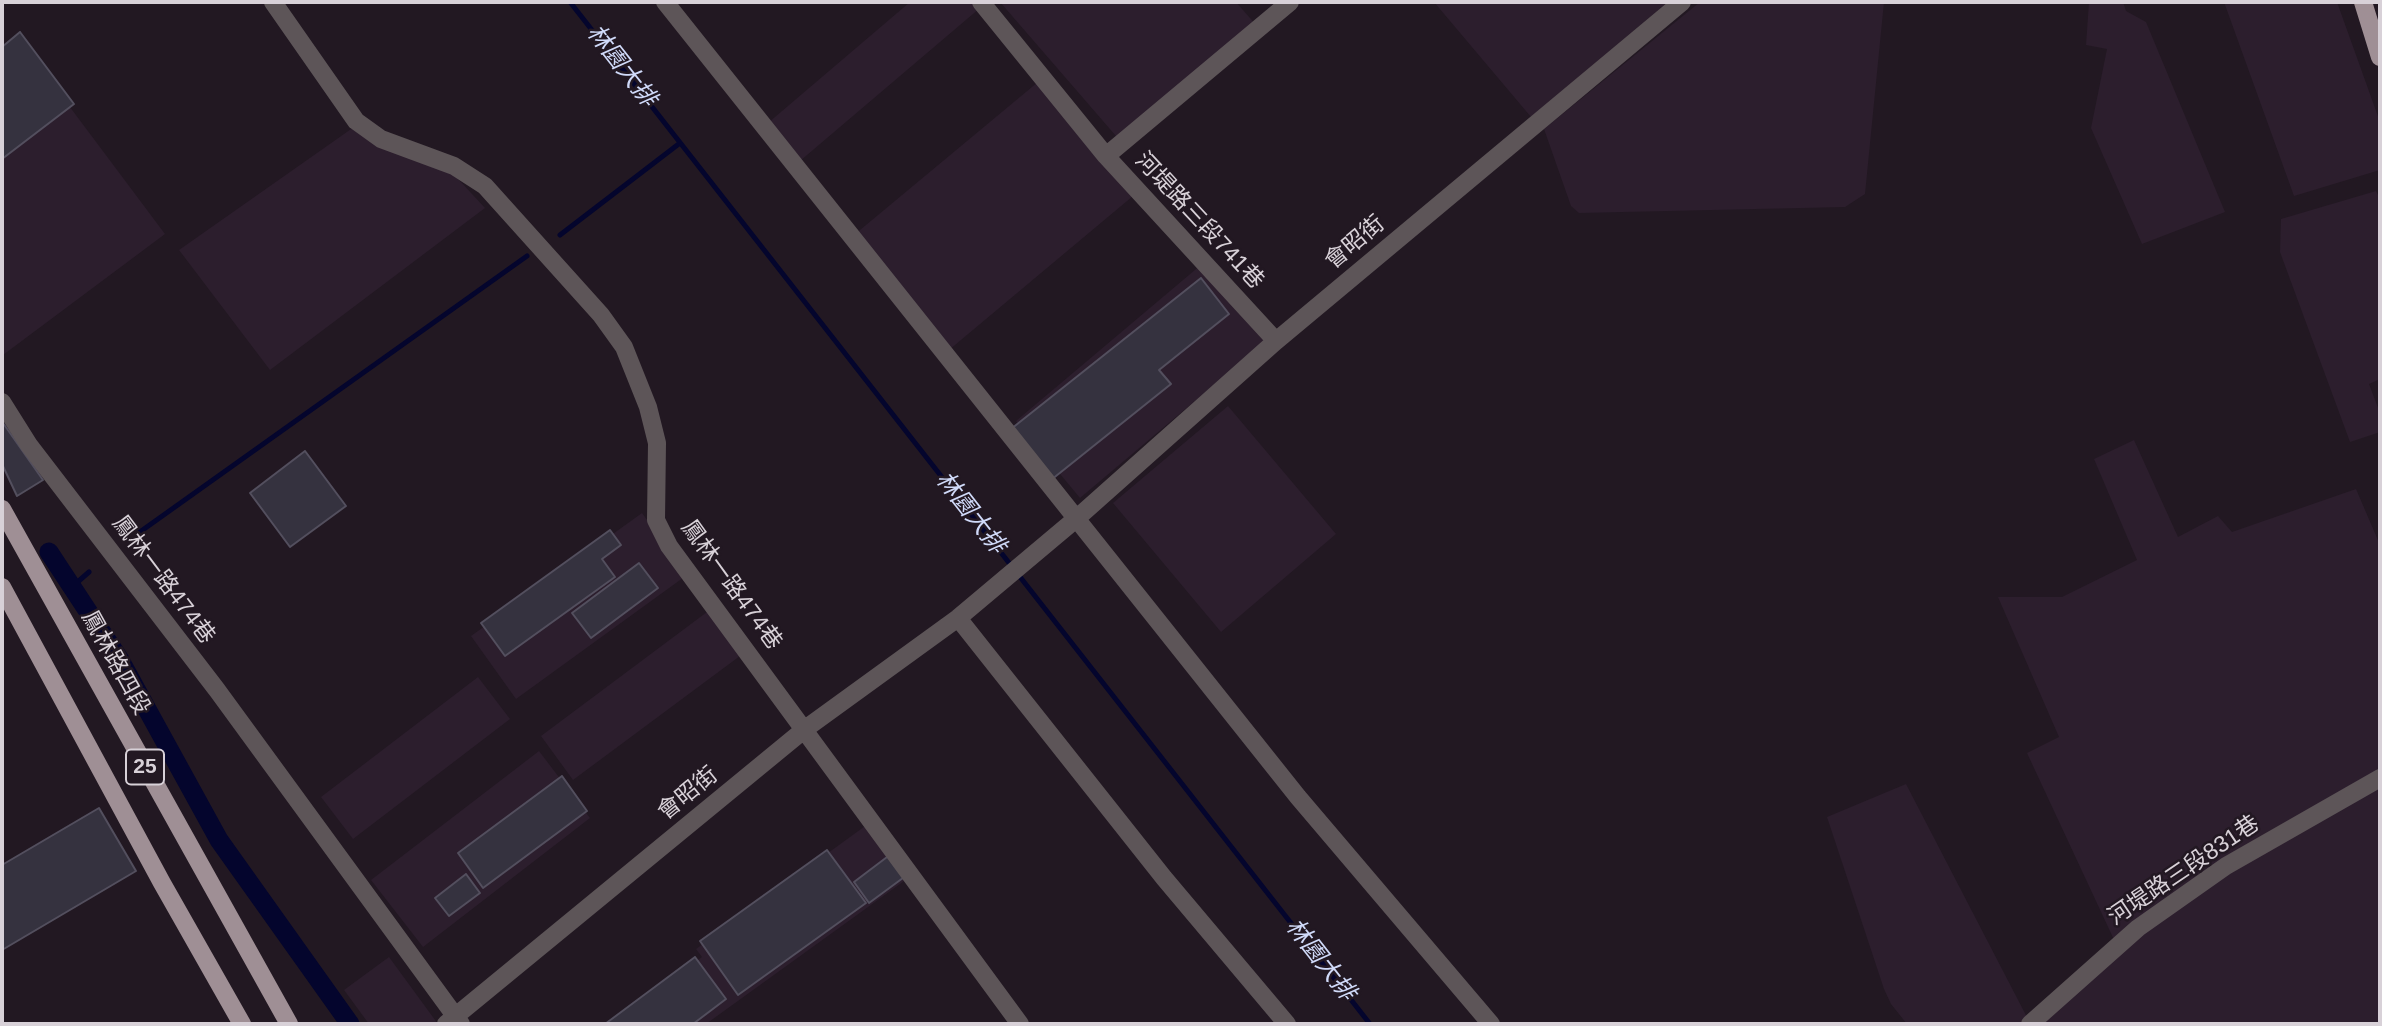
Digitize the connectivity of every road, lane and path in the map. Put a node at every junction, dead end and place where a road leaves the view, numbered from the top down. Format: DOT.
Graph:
graph roads {
  1 [pos="273,2"];
  2 [pos="665,2"];
  3 [pos="981,2"];
  4 [pos="1290,2"];
  5 [pos="1682,2"];
  6 [pos="2363,2"];
  7 [pos="2380,57"];
  8 [pos="1106,156"];
  9 [pos="1276,341"];
  10 [pos="2,402"];
  11 [pos="2,509"];
  12 [pos="1071,523"];
  13 [pos="2,587"];
  14 [pos="963,613"];
  15 [pos="805,729"];
  16 [pos="2380,778"];
  17 [pos="454,1021"];
  18 [pos="242,1024"];
  19 [pos="289,1024"];
  20 [pos="1020,1024"];
  21 [pos="1287,1024"];
  22 [pos="1491,1024"];
  23 [pos="2030,1024"];
  1 -- 15 [label="street, 鳳林一路474巷"];
  2 -- 12 [label="street"];
  3 -- 8 [label="street"];
  4 -- 8 [label="street, 河堤路三段741巷"];
  5 -- 9 [label="street, 會昭街"];
  6 -- 7 [label="main road"];
  8 -- 9 [label="street, 河堤路三段741巷"];
  9 -- 12 [label="street, 會昭街"];
  10 -- 17 [label="street, 鳳林一路474巷"];
  11 -- 19 [label="main road, 鳳林路四段 / 25"];
  12 -- 14 [label="street, 會昭街"];
  12 -- 22 [label="street"];
  13 -- 18 [label="main road, 25"];
  14 -- 15 [label="street, 會昭街"];
  14 -- 21 [label="street"];
  15 -- 17 [label="street, 會昭街"];
  15 -- 20 [label="street, 鳳林一路474巷"];
  16 -- 23 [label="street, 河堤路三段831巷"];
}
